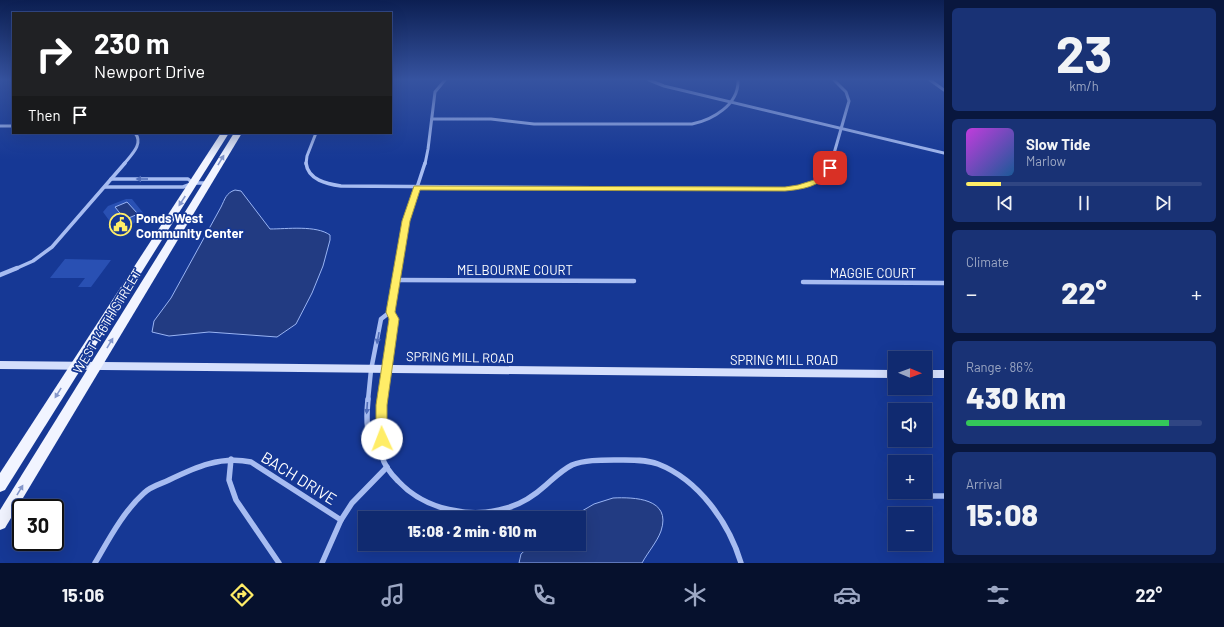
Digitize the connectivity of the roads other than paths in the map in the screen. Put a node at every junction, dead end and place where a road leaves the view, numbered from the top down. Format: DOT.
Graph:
graph roads {
  1 [pos="434,106"];
  2 [pos="727,106"];
  3 [pos="748,106"];
  4 [pos="848,106"];
  5 [pos="432,119"];
  6 [pos="0,126"];
  7 [pos="12,126"];
  8 [pos="842,129"];
  9 [pos="136,134"];
  10 [pos="224,134"];
  11 [pos="237,134"];
  12 [pos="316,134"];
  13 [pos="944,153"];
  14 [pos="112,180"];
  15 [pos="194,183"];
  16 [pos="207,183"];
  17 [pos="105,187"];
  18 [pos="417,187"];
  19 [pos="0,275"];
  20 [pos="396,280"];
  21 [pos="634,281"];
  22 [pos="803,282"];
  23 [pos="944,283"];
  24 [pos="390,312"];
  25 [pos="0,365"];
  26 [pos="95,366"];
  27 [pos="75,367"];
  28 [pos="372,369"];
  29 [pos="387,369"];
  30 [pos="888,374"];
  31 [pos="932,374"];
  32 [pos="944,374"];
  33 [pos="381,454"];
  34 [pos="231,459"];
  35 [pos="387,467"];
  36 [pos="0,485"];
  37 [pos="932,496"];
  38 [pos="944,496"];
  39 [pos="341,520"];
  40 [pos="0,523"];
  41 [pos="95,563"];
  42 [pos="279,563"];
  43 [pos="322,563"];
  44 [pos="741,563"];
  1 -- 5 [label="street"];
  2 -- 5 [label="street"];
  3 -- 8 [label="street"];
  4 -- 8 [label="street"];
  5 -- 18 [label="street"];
  6 -- 7 [label="street"];
  8 -- 13 [label="street"];
  8 -- 18 [label="street"];
  9 -- 14 [label="street"];
  10 -- 15 [label="main road, WEST 146TH STREET"];
  16 -- 11 [label="main road, WEST 146TH STREET, one-way"];
  12 -- 18 [label="street"];
  15 -- 14 [label="street, one-way"];
  14 -- 17 [label="street"];
  15 -- 16 [label="street"];
  15 -- 17 [label="street"];
  15 -- 27 [label="main road, WEST 146TH STREET, one-way"];
  26 -- 16 [label="main road, WEST 146TH STREET, one-way"];
  17 -- 19 [label="street"];
  18 -- 20 [label="street"];
  20 -- 21 [label="street, MELBOURNE COURT"];
  20 -- 24 [label="street"];
  22 -- 23 [label="street, MAGGIE COURT"];
  24 -- 28 [label="street, one-way"];
  24 -- 29 [label="street"];
  25 -- 27 [label="street, SPRING MILL ROAD"];
  26 -- 27 [label="street, SPRING MILL ROAD"];
  26 -- 28 [label="street, SPRING MILL ROAD"];
  40 -- 26 [label="main road, WEST 146TH STREET, one-way"];
  27 -- 36 [label="main road, WEST 146TH STREET, one-way"];
  28 -- 29 [label="street, SPRING MILL ROAD"];
  28 -- 33 [label="street, one-way"];
  29 -- 30 [label="street, SPRING MILL ROAD"];
  29 -- 33 [label="street"];
  31 -- 32 [label="street"];
  33 -- 35 [label="street"];
  34 -- 39 [label="street, BACH DRIVE"];
  34 -- 41 [label="street, BACH DRIVE"];
  34 -- 42 [label="street"];
  35 -- 39 [label="street"];
  35 -- 44 [label="street"];
  37 -- 38 [label="street"];
  39 -- 43 [label="street"];
}
